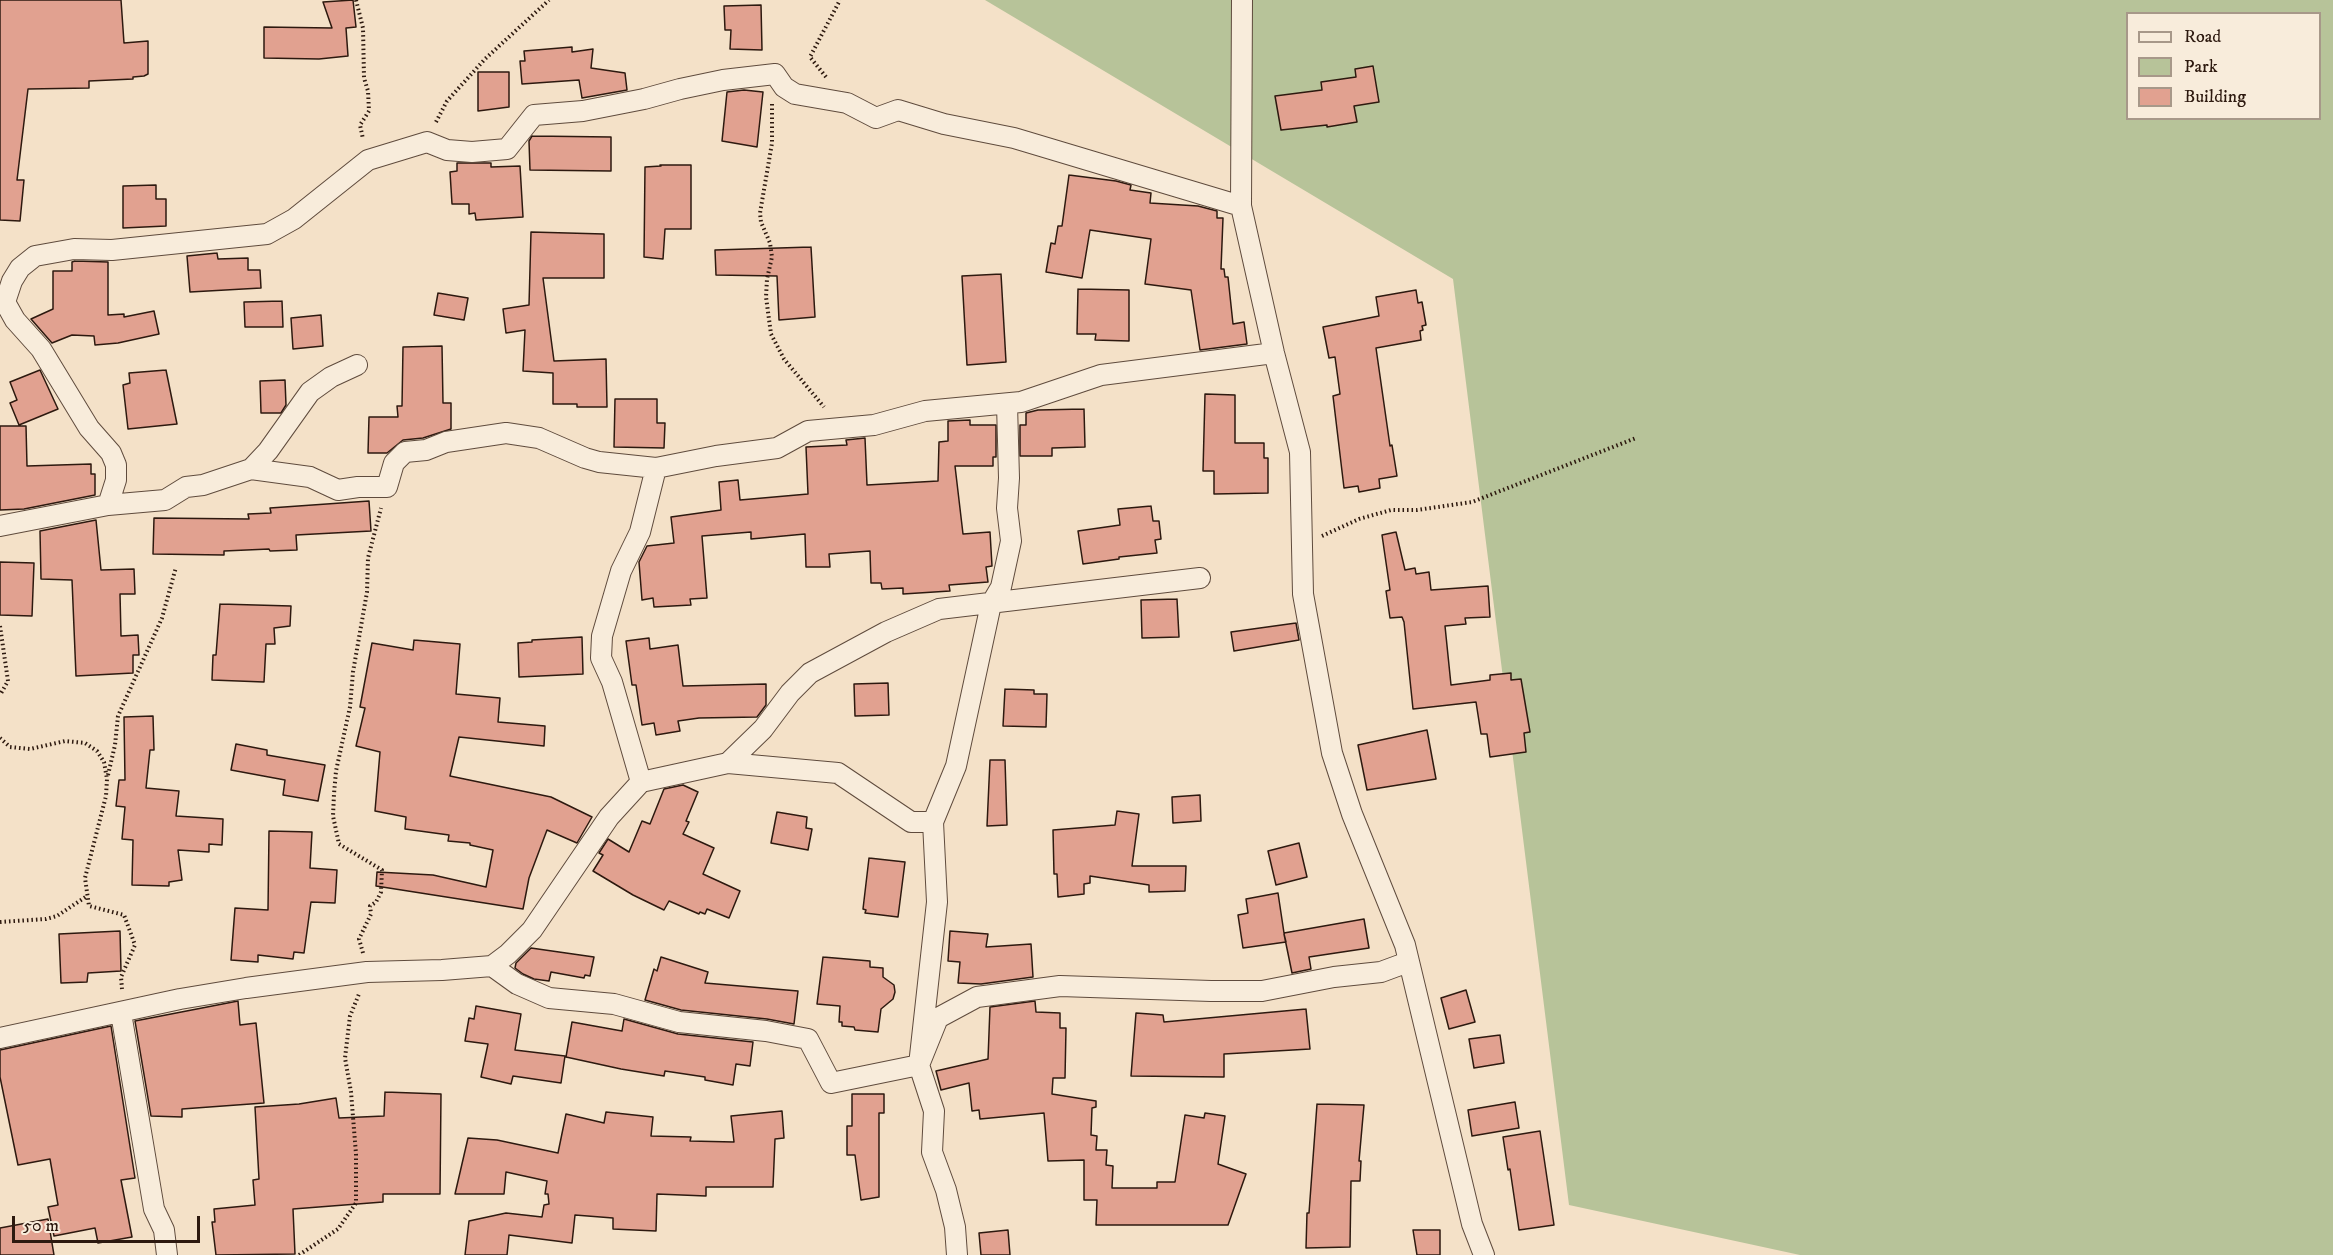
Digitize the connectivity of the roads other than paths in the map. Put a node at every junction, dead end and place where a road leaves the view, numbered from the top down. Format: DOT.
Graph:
graph roads {
  1 [pos="1242,0"];
  2 [pos="1241,206"];
  3 [pos="1274,353"];
  4 [pos="357,366"];
  5 [pos="1006,404"];
  6 [pos="657,468"];
  7 [pos="251,469"];
  8 [pos="108,505"];
  9 [pos="0,526"];
  10 [pos="1200,578"];
  11 [pos="991,604"];
  12 [pos="728,763"];
  13 [pos="641,782"];
  14 [pos="933,822"];
  15 [pos="1408,962"];
  16 [pos="492,966"];
  17 [pos="121,1013"];
  18 [pos="0,1038"];
  19 [pos="919,1065"];
  20 [pos="167,1255"];
  21 [pos="957,1255"];
  22 [pos="1484,1255"];
  1 -- 2 [label="street"];
  2 -- 3 [label="street"];
  2 -- 8 [label="street"];
  3 -- 5 [label="street"];
  3 -- 15 [label="street"];
  4 -- 7 [label="street"];
  5 -- 6 [label="street"];
  5 -- 11 [label="street"];
  6 -- 7 [label="street"];
  6 -- 13 [label="street"];
  7 -- 8 [label="street"];
  8 -- 9 [label="street"];
  10 -- 11 [label="street"];
  11 -- 12 [label="street"];
  11 -- 14 [label="street"];
  12 -- 13 [label="street"];
  12 -- 14 [label="street"];
  13 -- 16 [label="street"];
  14 -- 19 [label="street"];
  15 -- 19 [label="street"];
  15 -- 22 [label="street"];
  16 -- 17 [label="street"];
  16 -- 19 [label="street"];
  17 -- 18 [label="street"];
  17 -- 20 [label="street"];
  19 -- 21 [label="street"];
}
